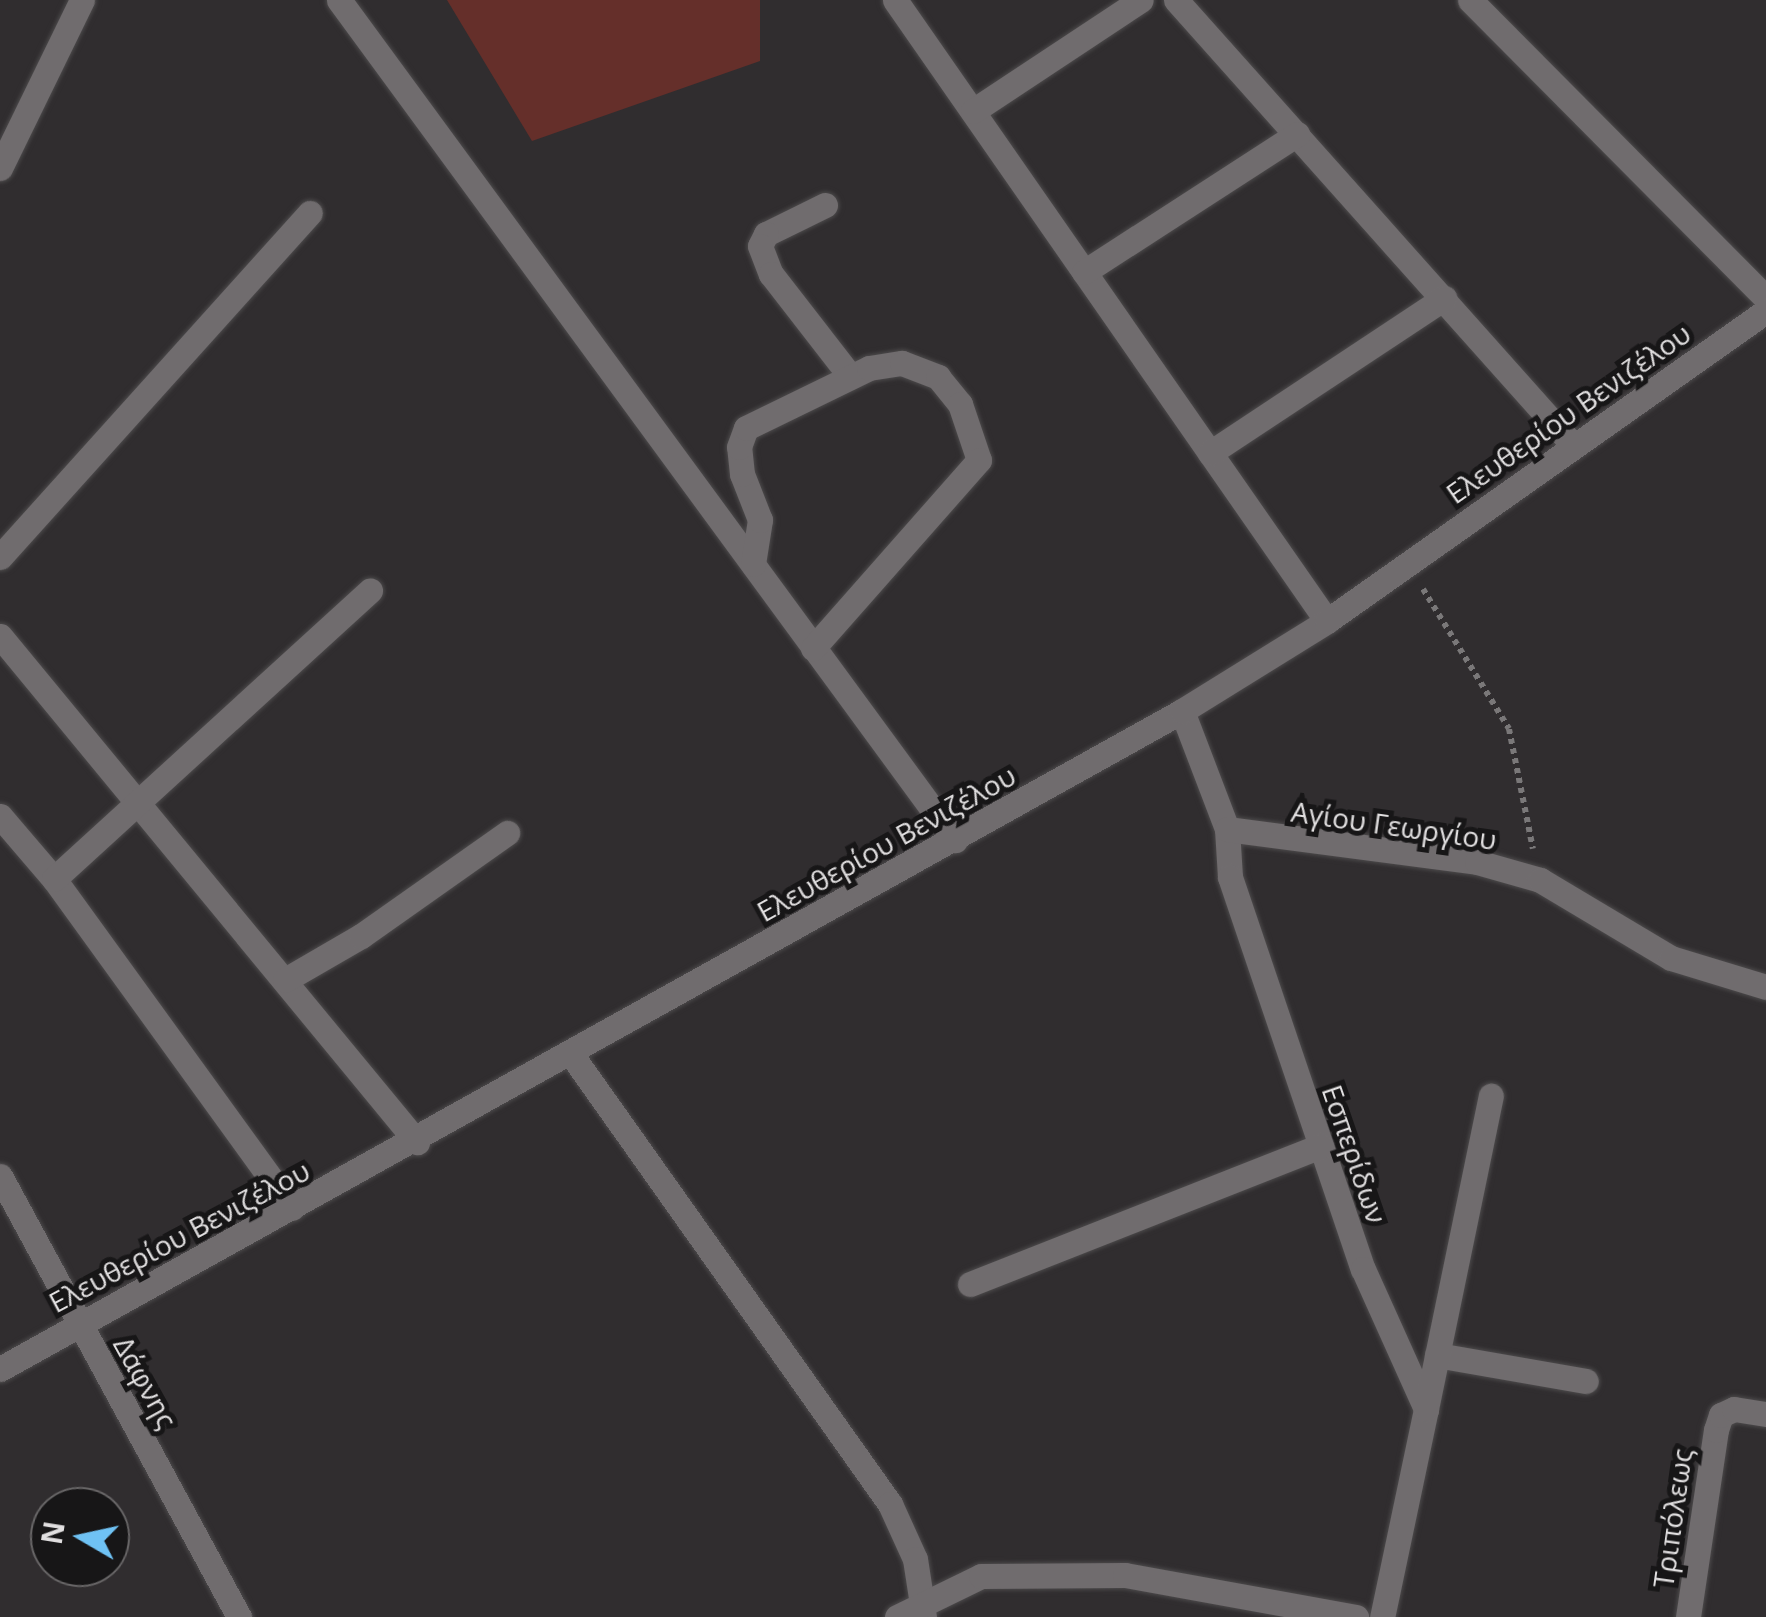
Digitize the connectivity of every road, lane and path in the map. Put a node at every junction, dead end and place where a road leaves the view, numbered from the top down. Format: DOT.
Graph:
graph roads {
  1 [pos="82,0"];
  2 [pos="339,0"];
  3 [pos="895,0"];
  4 [pos="1141,0"];
  5 [pos="1176,0"];
  6 [pos="1470,0"];
  7 [pos="972,111"];
  8 [pos="1297,134"];
  9 [pos="0,168"];
  10 [pos="825,205"];
  11 [pos="310,213"];
  12 [pos="1084,272"];
  13 [pos="1444,298"];
  14 [pos="1766,298"];
  15 [pos="1766,311"];
  16 [pos="851,377"];
  17 [pos="1572,444"];
  18 [pos="1210,453"];
  19 [pos="0,557"];
  20 [pos="752,564"];
  21 [pos="1408,564"];
  22 [pos="370,590"];
  23 [pos="1327,621"];
  24 [pos="0,636"];
  25 [pos="814,648"];
  26 [pos="1182,710"];
  27 [pos="137,807"];
  28 [pos="0,816"];
  29 [pos="1227,829"];
  30 [pos="507,833"];
  31 [pos="954,840"];
  32 [pos="54,878"];
  33 [pos="1540,880"];
  34 [pos="285,980"];
  35 [pos="1766,987"];
  36 [pos="571,1054"];
  37 [pos="1491,1096"];
  38 [pos="417,1142"];
  39 [pos="1321,1146"];
  40 [pos="0,1176"];
  41 [pos="292,1208"];
  42 [pos="970,1284"];
  43 [pos="80,1322"];
  44 [pos="1436,1354"];
  45 [pos="0,1369"];
  46 [pos="1586,1381"];
  47 [pos="1426,1409"];
  48 [pos="1766,1414"];
  49 [pos="925,1610"];
  50 [pos="239,1617"];
  51 [pos="897,1617"];
  52 [pos="1356,1617"];
  53 [pos="1382,1617"];
  54 [pos="1688,1617"];
  1 -- 9 [label="street"];
  2 -- 20 [label="street"];
  3 -- 7 [label="street"];
  4 -- 7 [label="street"];
  5 -- 8 [label="street"];
  6 -- 14 [label="street"];
  7 -- 12 [label="street"];
  8 -- 12 [label="street"];
  8 -- 13 [label="street"];
  10 -- 16 [label="street"];
  11 -- 19 [label="street"];
  12 -- 18 [label="street"];
  13 -- 17 [label="street"];
  13 -- 18 [label="street"];
  15 -- 17 [label="street, Ελευθερίου Βενιζέλου"];
  16 -- 20 [label="street"];
  16 -- 25 [label="street"];
  17 -- 21 [label="street, Ελευθερίου Βενιζέλου"];
  18 -- 23 [label="street"];
  20 -- 25 [label="street"];
  21 -- 23 [label="street, Ελευθερίου Βενιζέλου"];
  21 -- 33 [label="path"];
  22 -- 27 [label="street"];
  23 -- 26 [label="street, Ελευθερίου Βενιζέλου"];
  24 -- 27 [label="street"];
  25 -- 31 [label="street"];
  26 -- 29 [label="street, Εσπερίδων"];
  26 -- 31 [label="street, Ελευθερίου Βενιζέλου"];
  27 -- 32 [label="street"];
  27 -- 34 [label="street"];
  28 -- 32 [label="street"];
  29 -- 33 [label="street, Αγίου Γεωργίου"];
  29 -- 39 [label="street, Εσπερίδων"];
  30 -- 34 [label="street"];
  31 -- 36 [label="street, Ελευθερίου Βενιζέλου"];
  32 -- 41 [label="street"];
  33 -- 35 [label="street, Αγίου Γεωργίου"];
  34 -- 38 [label="street"];
  36 -- 38 [label="street, Ελευθερίου Βενιζέλου"];
  36 -- 49 [label="street"];
  37 -- 44 [label="street"];
  38 -- 41 [label="street, Ελευθερίου Βενιζέλου"];
  39 -- 42 [label="street"];
  39 -- 47 [label="street, Εσπερίδων"];
  40 -- 43 [label="street, Δάφνης"];
  41 -- 43 [label="street, Ελευθερίου Βενιζέλου"];
  43 -- 45 [label="street, Ελευθερίου Βενιζέλου"];
  43 -- 50 [label="street, Δάφνης"];
  44 -- 46 [label="street"];
  44 -- 47 [label="street"];
  47 -- 53 [label="street"];
  48 -- 54 [label="street, Τριπόλεως"];
  49 -- 51 [label="street"];
  49 -- 52 [label="street"];
}
